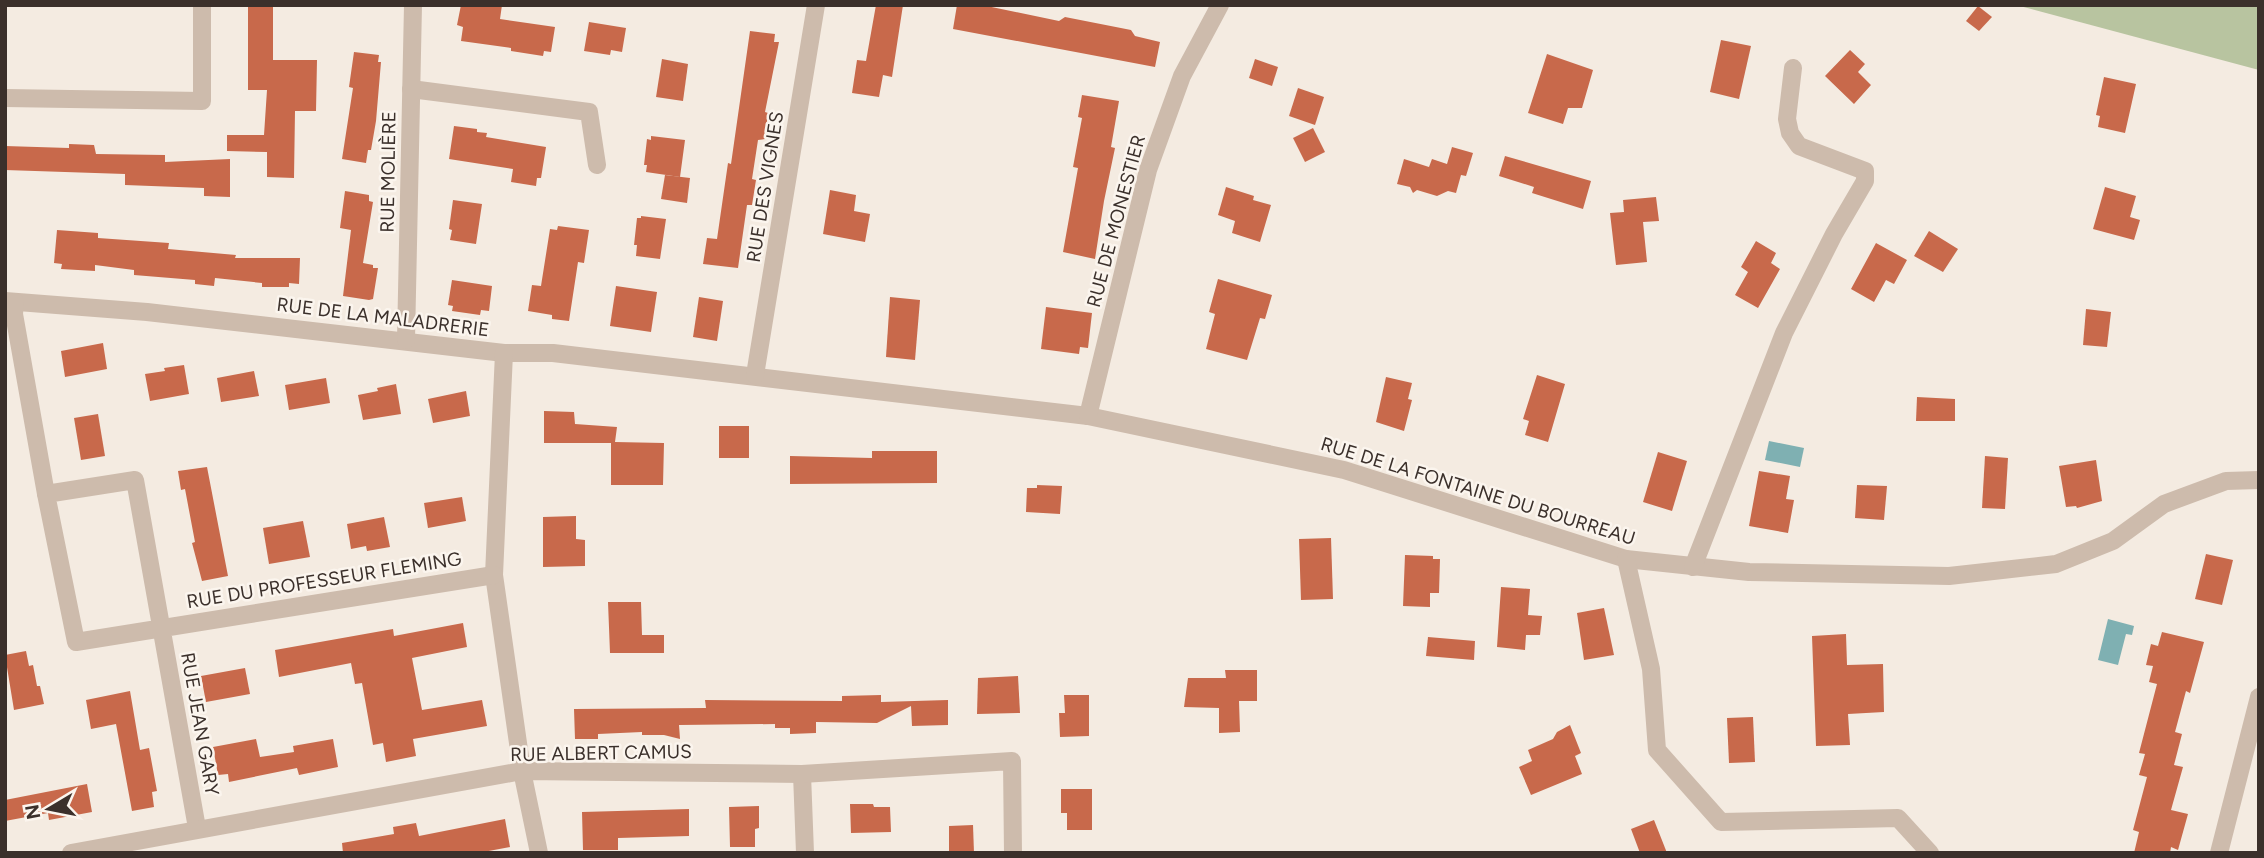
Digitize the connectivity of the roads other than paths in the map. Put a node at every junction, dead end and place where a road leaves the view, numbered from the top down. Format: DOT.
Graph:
graph roads {
  1 [pos="202,5"];
  2 [pos="413,5"];
  3 [pos="816,5"];
  4 [pos="1220,5"];
  5 [pos="1793,68"];
  6 [pos="411,89"];
  7 [pos="5,98"];
  8 [pos="597,165"];
  9 [pos="10,301"];
  10 [pos="406,340"];
  11 [pos="504,353"];
  12 [pos="755,375"];
  13 [pos="1088,416"];
  14 [pos="2259,480"];
  15 [pos="46,494"];
  16 [pos="1626,559"];
  17 [pos="1693,567"];
  18 [pos="494,575"];
  19 [pos="161,628"];
  20 [pos="2259,697"];
  21 [pos="522,771"];
  22 [pos="803,774"];
  23 [pos="198,828"];
  24 [pos="155,846"];
  25 [pos="71,853"];
  26 [pos="540,853"];
  27 [pos="805,853"];
  28 [pos="1013,853"];
  29 [pos="1930,853"];
  30 [pos="2219,853"];
  1 -- 7 [label="street"];
  2 -- 6 [label="street, RUE MOLIÈRE"];
  3 -- 12 [label="street, RUE DES VIGNES"];
  4 -- 13 [label="street, RUE DE MONESTIER"];
  5 -- 17 [label="street"];
  6 -- 8 [label="street"];
  6 -- 10 [label="street, RUE MOLIÈRE"];
  9 -- 10 [label="street, RUE DE LA MALADRERIE"];
  9 -- 15 [label="street"];
  10 -- 11 [label="street, RUE DE LA MALADRERIE"];
  11 -- 12 [label="street, RUE DE LA MALADRERIE"];
  11 -- 18 [label="street"];
  12 -- 13 [label="street, RUE DE LA FONTAINE DU BOURREAU"];
  13 -- 16 [label="street, RUE DE LA FONTAINE DU BOURREAU"];
  14 -- 17 [label="street, RUE DE LA FONTAINE DU BOURREAU"];
  15 -- 19 [label="street"];
  15 -- 19 [label="street, RUE JEAN GARY"];
  16 -- 17 [label="street, RUE DE LA FONTAINE DU BOURREAU"];
  16 -- 29 [label="street"];
  18 -- 19 [label="street, RUE DU PROFESSEUR FLEMING"];
  18 -- 21 [label="street"];
  19 -- 23 [label="street, RUE JEAN GARY"];
  20 -- 30 [label="street"];
  21 -- 22 [label="street, RUE ALBERT CAMUS"];
  21 -- 23 [label="street, RUE ALBERT CAMUS"];
  21 -- 26 [label="street"];
  22 -- 27 [label="street"];
  22 -- 28 [label="street, RUE ALBERT CAMUS"];
  23 -- 24 [label="street, RUE ALBERT CAMUS"];
  24 -- 25 [label="street, RUE ALBERT CAMUS"];
}
